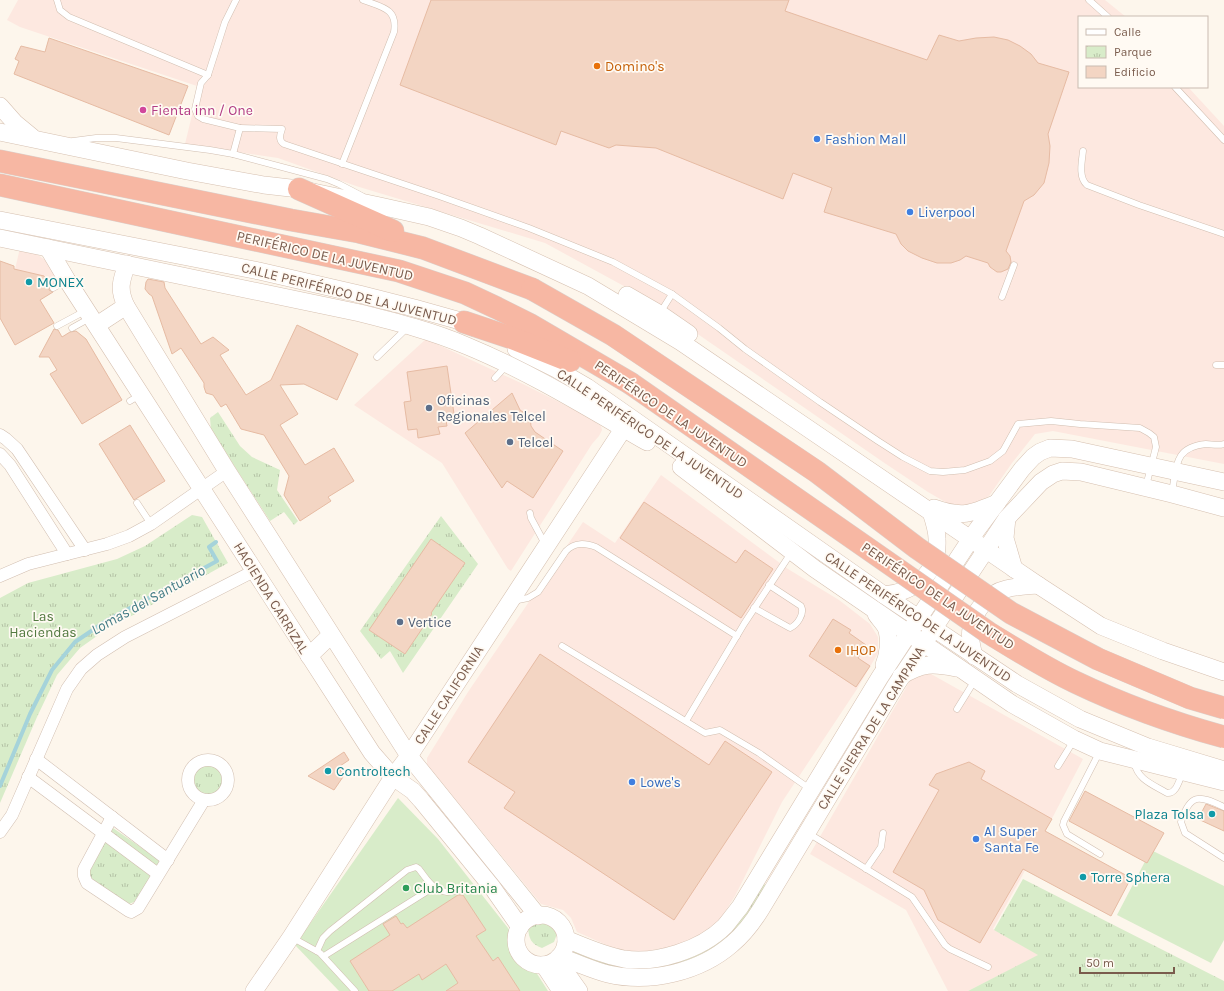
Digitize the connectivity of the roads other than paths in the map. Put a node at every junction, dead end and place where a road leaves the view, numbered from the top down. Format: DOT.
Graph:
graph roads {
  1 [pos="58,0"];
  2 [pos="236,0"];
  3 [pos="363,0"];
  4 [pos="1089,0"];
  5 [pos="1107,16"];
  6 [pos="208,75"];
  7 [pos="1176,88"];
  8 [pos="0,106"];
  9 [pos="240,128"];
  10 [pos="0,132"];
  11 [pos="34,138"];
  12 [pos="1224,140"];
  13 [pos="58,143"];
  14 [pos="1083,151"];
  15 [pos="233,154"];
  16 [pos="0,161"];
  17 [pos="342,164"];
  18 [pos="0,185"];
  19 [pos="299,189"];
  20 [pos="380,206"];
  21 [pos="4,223"];
  22 [pos="1224,234"];
  23 [pos="480,236"];
  24 [pos="0,238"];
  25 [pos="48,248"];
  26 [pos="423,248"];
  27 [pos="127,264"];
  28 [pos="1014,265"];
  29 [pos="672,294"];
  30 [pos="1002,297"];
  31 [pos="126,306"];
  32 [pos="660,314"];
  33 [pos="91,318"];
  34 [pos="464,322"];
  35 [pos="57,326"];
  36 [pos="410,326"];
  37 [pos="72,328"];
  38 [pos="377,357"];
  39 [pos="507,364"];
  40 [pos="1224,364"];
  41 [pos="1216,365"];
  42 [pos="495,378"];
  43 [pos="626,381"];
  44 [pos="627,424"];
  45 [pos="0,435"];
  46 [pos="1224,444"];
  47 [pos="0,454"];
  48 [pos="861,464"];
  49 [pos="1152,466"];
  50 [pos="227,471"];
  51 [pos="1176,471"];
  52 [pos="1224,482"];
  53 [pos="202,488"];
  54 [pos="1146,488"];
  55 [pos="1172,494"];
  56 [pos="912,499"];
  57 [pos="137,503"];
  58 [pos="997,503"];
  59 [pos="1224,508"];
  60 [pos="932,512"];
  61 [pos="530,513"];
  62 [pos="1007,518"];
  63 [pos="151,524"];
  64 [pos="971,539"];
  65 [pos="547,547"];
  66 [pos="986,549"];
  67 [pos="85,550"];
  68 [pos="792,553"];
  69 [pos="67,554"];
  70 [pos="1014,569"];
  71 [pos="254,571"];
  72 [pos="0,576"];
  73 [pos="769,585"];
  74 [pos="1038,585"];
  75 [pos="884,595"];
  76 [pos="511,602"];
  77 [pos="754,608"];
  78 [pos="872,608"];
  79 [pos="919,618"];
  80 [pos="933,628"];
  81 [pos="909,633"];
  82 [pos="331,635"];
  83 [pos="737,636"];
  84 [pos="923,643"];
  85 [pos="562,646"];
  86 [pos="309,656"];
  87 [pos="981,661"];
  88 [pos="961,669"];
  89 [pos="1224,672"];
  90 [pos="880,676"];
  91 [pos="901,676"];
  92 [pos="976,679"];
  93 [pos="1012,704"];
  94 [pos="1224,708"];
  95 [pos="957,709"];
  96 [pos="1035,717"];
  97 [pos="1080,719"];
  98 [pos="686,721"];
  99 [pos="853,722"];
  100 [pos="868,730"];
  101 [pos="1224,737"];
  102 [pos="1074,739"];
  103 [pos="1100,752"];
  104 [pos="409,756"];
  105 [pos="36,760"];
  106 [pos="1134,760"];
  107 [pos="1058,766"];
  108 [pos="1224,770"];
  109 [pos="1183,772"];
  110 [pos="28,777"];
  111 [pos="393,777"];
  112 [pos="1224,782"];
  113 [pos="811,790"];
  114 [pos="204,800"];
  115 [pos="1224,807"];
  116 [pos="112,817"];
  117 [pos="799,828"];
  118 [pos="0,832"];
  119 [pos="103,832"];
  120 [pos="883,833"];
  121 [pos="1100,854"];
  122 [pos="1224,858"];
  123 [pos="168,860"];
  124 [pos="866,869"];
  125 [pos="761,873"];
  126 [pos="158,874"];
  127 [pos="778,881"];
  128 [pos="492,887"];
  129 [pos="434,888"];
  130 [pos="538,916"];
  131 [pos="520,927"];
  132 [pos="291,937"];
  133 [pos="566,939"];
  134 [pos="317,951"];
  135 [pos="324,956"];
  136 [pos="553,961"];
  137 [pos="988,967"];
  138 [pos="603,973"];
  139 [pos="254,991"];
  140 [pos="355,991"];
  141 [pos="561,991"];
  142 [pos="579,991"];
  143 [pos="588,991"];
  1 -- 6 [label="lane"];
  2 -- 6 [label="lane"];
  3 -- 17 [label="lane"];
  4 -- 5 [label="lane"];
  6 -- 9 [label="lane"];
  7 -- 12 [label="lane"];
  8 -- 11 [label="street"];
  9 -- 15 [label="lane"];
  9 -- 17 [label="lane"];
  10 -- 11 [label="street"];
  11 -- 13 [label="street"];
  13 -- 15 [label="lane"];
  13 -- 19 [label="street"];
  14 -- 22 [label="lane"];
  15 -- 20 [label="lane"];
  16 -- 26 [label="highway, PERIFÉRICO DE LA JUVENTUD"];
  17 -- 29 [label="lane"];
  18 -- 43 [label="highway, PERIFÉRICO DE LA JUVENTUD"];
  19 -- 20 [label="street"];
  19 -- 26 [label="highway"];
  20 -- 23 [label="street"];
  21 -- 34 [label="street, CALLE PERIFÉRICO DE LA JUVENTUD"];
  23 -- 32 [label="street"];
  23 -- 48 [label="street"];
  24 -- 25 [label="street"];
  25 -- 27 [label="street"];
  25 -- 33 [label="street, HACIENDA CARRIZAL"];
  26 -- 94 [label="highway, PERIFÉRICO DE LA JUVENTUD, bridge"];
  27 -- 31 [label="street"];
  27 -- 36 [label="street"];
  28 -- 30 [label="lane"];
  29 -- 32 [label="lane"];
  29 -- 49 [label="lane"];
  31 -- 33 [label="street"];
  31 -- 50 [label="street"];
  32 -- 48 [label="street"];
  33 -- 35 [label="lane"];
  33 -- 37 [label="lane"];
  33 -- 53 [label="street, HACIENDA CARRIZAL"];
  34 -- 43 [label="highway"];
  34 -- 44 [label="street, CALLE PERIFÉRICO DE LA JUVENTUD"];
  36 -- 38 [label="lane"];
  36 -- 39 [label="street"];
  39 -- 42 [label="lane"];
  39 -- 44 [label="street"];
  40 -- 41 [label="lane"];
  43 -- 101 [label="highway, PERIFÉRICO DE LA JUVENTUD, bridge"];
  44 -- 65 [label="street, CALLE CALIFORNIA"];
  44 -- 68 [label="street"];
  44 -- 75 [label="street, CALLE PERIFÉRICO DE LA JUVENTUD"];
  45 -- 67 [label="street"];
  46 -- 51 [label="lane"];
  47 -- 69 [label="street"];
  48 -- 56 [label="street"];
  49 -- 51 [label="street, CALLE SIERRA DE LA CAMPANA"];
  49 -- 54 [label="lane"];
  49 -- 58 [label="street, CALLE SIERRA DE LA CAMPANA"];
  50 -- 53 [label="street"];
  50 -- 82 [label="street"];
  51 -- 52 [label="street, CALLE SIERRA DE LA CAMPANA"];
  51 -- 55 [label="lane"];
  53 -- 63 [label="street"];
  53 -- 71 [label="street, HACIENDA CARRIZAL"];
  54 -- 55 [label="street, CALLE SIERRA DE LA CAMPANA"];
  54 -- 62 [label="street, CALLE SIERRA DE LA CAMPANA"];
  55 -- 59 [label="street, CALLE SIERRA DE LA CAMPANA"];
  56 -- 58 [label="street"];
  56 -- 60 [label="street"];
  57 -- 63 [label="lane"];
  58 -- 64 [label="street, CALLE SIERRA DE LA CAMPANA"];
  60 -- 64 [label="street"];
  60 -- 75 [label="street"];
  61 -- 65 [label="lane"];
  62 -- 66 [label="street, CALLE SIERRA DE LA CAMPANA"];
  62 -- 70 [label="street"];
  63 -- 67 [label="street"];
  64 -- 66 [label="street"];
  64 -- 79 [label="street, CALLE SIERRA DE LA CAMPANA"];
  65 -- 76 [label="street, CALLE CALIFORNIA"];
  66 -- 70 [label="street"];
  66 -- 80 [label="street, CALLE SIERRA DE LA CAMPANA"];
  67 -- 69 [label="street"];
  68 -- 73 [label="lane"];
  68 -- 78 [label="street"];
  69 -- 72 [label="street"];
  70 -- 74 [label="street"];
  71 -- 86 [label="street, HACIENDA CARRIZAL"];
  71 -- 105 [label="street"];
  73 -- 77 [label="lane"];
  73 -- 77 [label="lane"];
  74 -- 87 [label="street"];
  74 -- 89 [label="street"];
  75 -- 79 [label="street, CALLE PERIFÉRICO DE LA JUVENTUD"];
  76 -- 83 [label="lane"];
  76 -- 104 [label="street, CALLE CALIFORNIA"];
  77 -- 83 [label="lane"];
  78 -- 81 [label="street"];
  78 -- 90 [label="street"];
  79 -- 80 [label="street, CALLE PERIFÉRICO DE LA JUVENTUD"];
  79 -- 81 [label="street, CALLE SIERRA DE LA CAMPANA"];
  80 -- 84 [label="street, CALLE SIERRA DE LA CAMPANA"];
  80 -- 87 [label="street, CALLE PERIFÉRICO DE LA JUVENTUD"];
  81 -- 84 [label="street"];
  81 -- 90 [label="street, CALLE SIERRA DE LA CAMPANA"];
  82 -- 86 [label="street"];
  82 -- 104 [label="street"];
  83 -- 98 [label="lane"];
  84 -- 88 [label="street"];
  84 -- 91 [label="street, CALLE SIERRA DE LA CAMPANA"];
  85 -- 98 [label="lane"];
  86 -- 111 [label="street, HACIENDA CARRIZAL"];
  87 -- 93 [label="street"];
  87 -- 97 [label="street, CALLE PERIFÉRICO DE LA JUVENTUD"];
  88 -- 91 [label="street"];
  88 -- 92 [label="street"];
  90 -- 99 [label="street, CALLE SIERRA DE LA CAMPANA"];
  91 -- 100 [label="street, CALLE SIERRA DE LA CAMPANA"];
  92 -- 93 [label="street"];
  92 -- 95 [label="lane"];
  93 -- 96 [label="street"];
  96 -- 97 [label="street"];
  96 -- 102 [label="street"];
  97 -- 108 [label="street, CALLE PERIFÉRICO DE LA JUVENTUD"];
  98 -- 113 [label="lane"];
  99 -- 100 [label="street"];
  99 -- 113 [label="street, CALLE SIERRA DE LA CAMPANA"];
  100 -- 117 [label="street, CALLE SIERRA DE LA CAMPANA"];
  102 -- 103 [label="street"];
  102 -- 107 [label="lane"];
  103 -- 106 [label="street"];
  103 -- 121 [label="lane"];
  104 -- 111 [label="street, CALLE CALIFORNIA"];
  104 -- 130 [label="street"];
  105 -- 110 [label="street"];
  105 -- 116 [label="street"];
  106 -- 109 [label="street"];
  106 -- 109 [label="lane"];
  109 -- 112 [label="street"];
  110 -- 118 [label="street"];
  110 -- 119 [label="street"];
  111 -- 128 [label="street, HACIENDA CARRIZAL"];
  111 -- 132 [label="street, CALLE CALIFORNIA"];
  113 -- 117 [label="street, CALLE SIERRA DE LA CAMPANA"];
  114 -- 123 [label="street"];
  115 -- 122 [label="lane"];
  116 -- 119 [label="street"];
  116 -- 123 [label="street"];
  117 -- 124 [label="lane"];
  117 -- 125 [label="street, CALLE SIERRA DE LA CAMPANA"];
  117 -- 127 [label="street, CALLE SIERRA DE LA CAMPANA"];
  119 -- 126 [label="street"];
  119 -- 126 [label="street"];
  120 -- 124 [label="lane"];
  123 -- 126 [label="street"];
  124 -- 137 [label="lane"];
  125 -- 127 [label="street"];
  125 -- 133 [label="street, CALLE SIERRA DE LA CAMPANA"];
  127 -- 138 [label="street, CALLE SIERRA DE LA CAMPANA"];
  128 -- 129 [label="lane"];
  128 -- 131 [label="street, HACIENDA CARRIZAL"];
  129 -- 134 [label="lane"];
  129 -- 135 [label="lane"];
  130 -- 131 [label="street"];
  130 -- 133 [label="street"];
  131 -- 136 [label="street"];
  132 -- 134 [label="lane"];
  132 -- 139 [label="street, CALLE CALIFORNIA"];
  133 -- 136 [label="street"];
  134 -- 135 [label="lane"];
  135 -- 140 [label="lane"];
  136 -- 138 [label="street, CALLE SIERRA DE LA CAMPANA"];
  136 -- 141 [label="street"];
  136 -- 142 [label="street"];
  138 -- 143 [label="street"];
}
